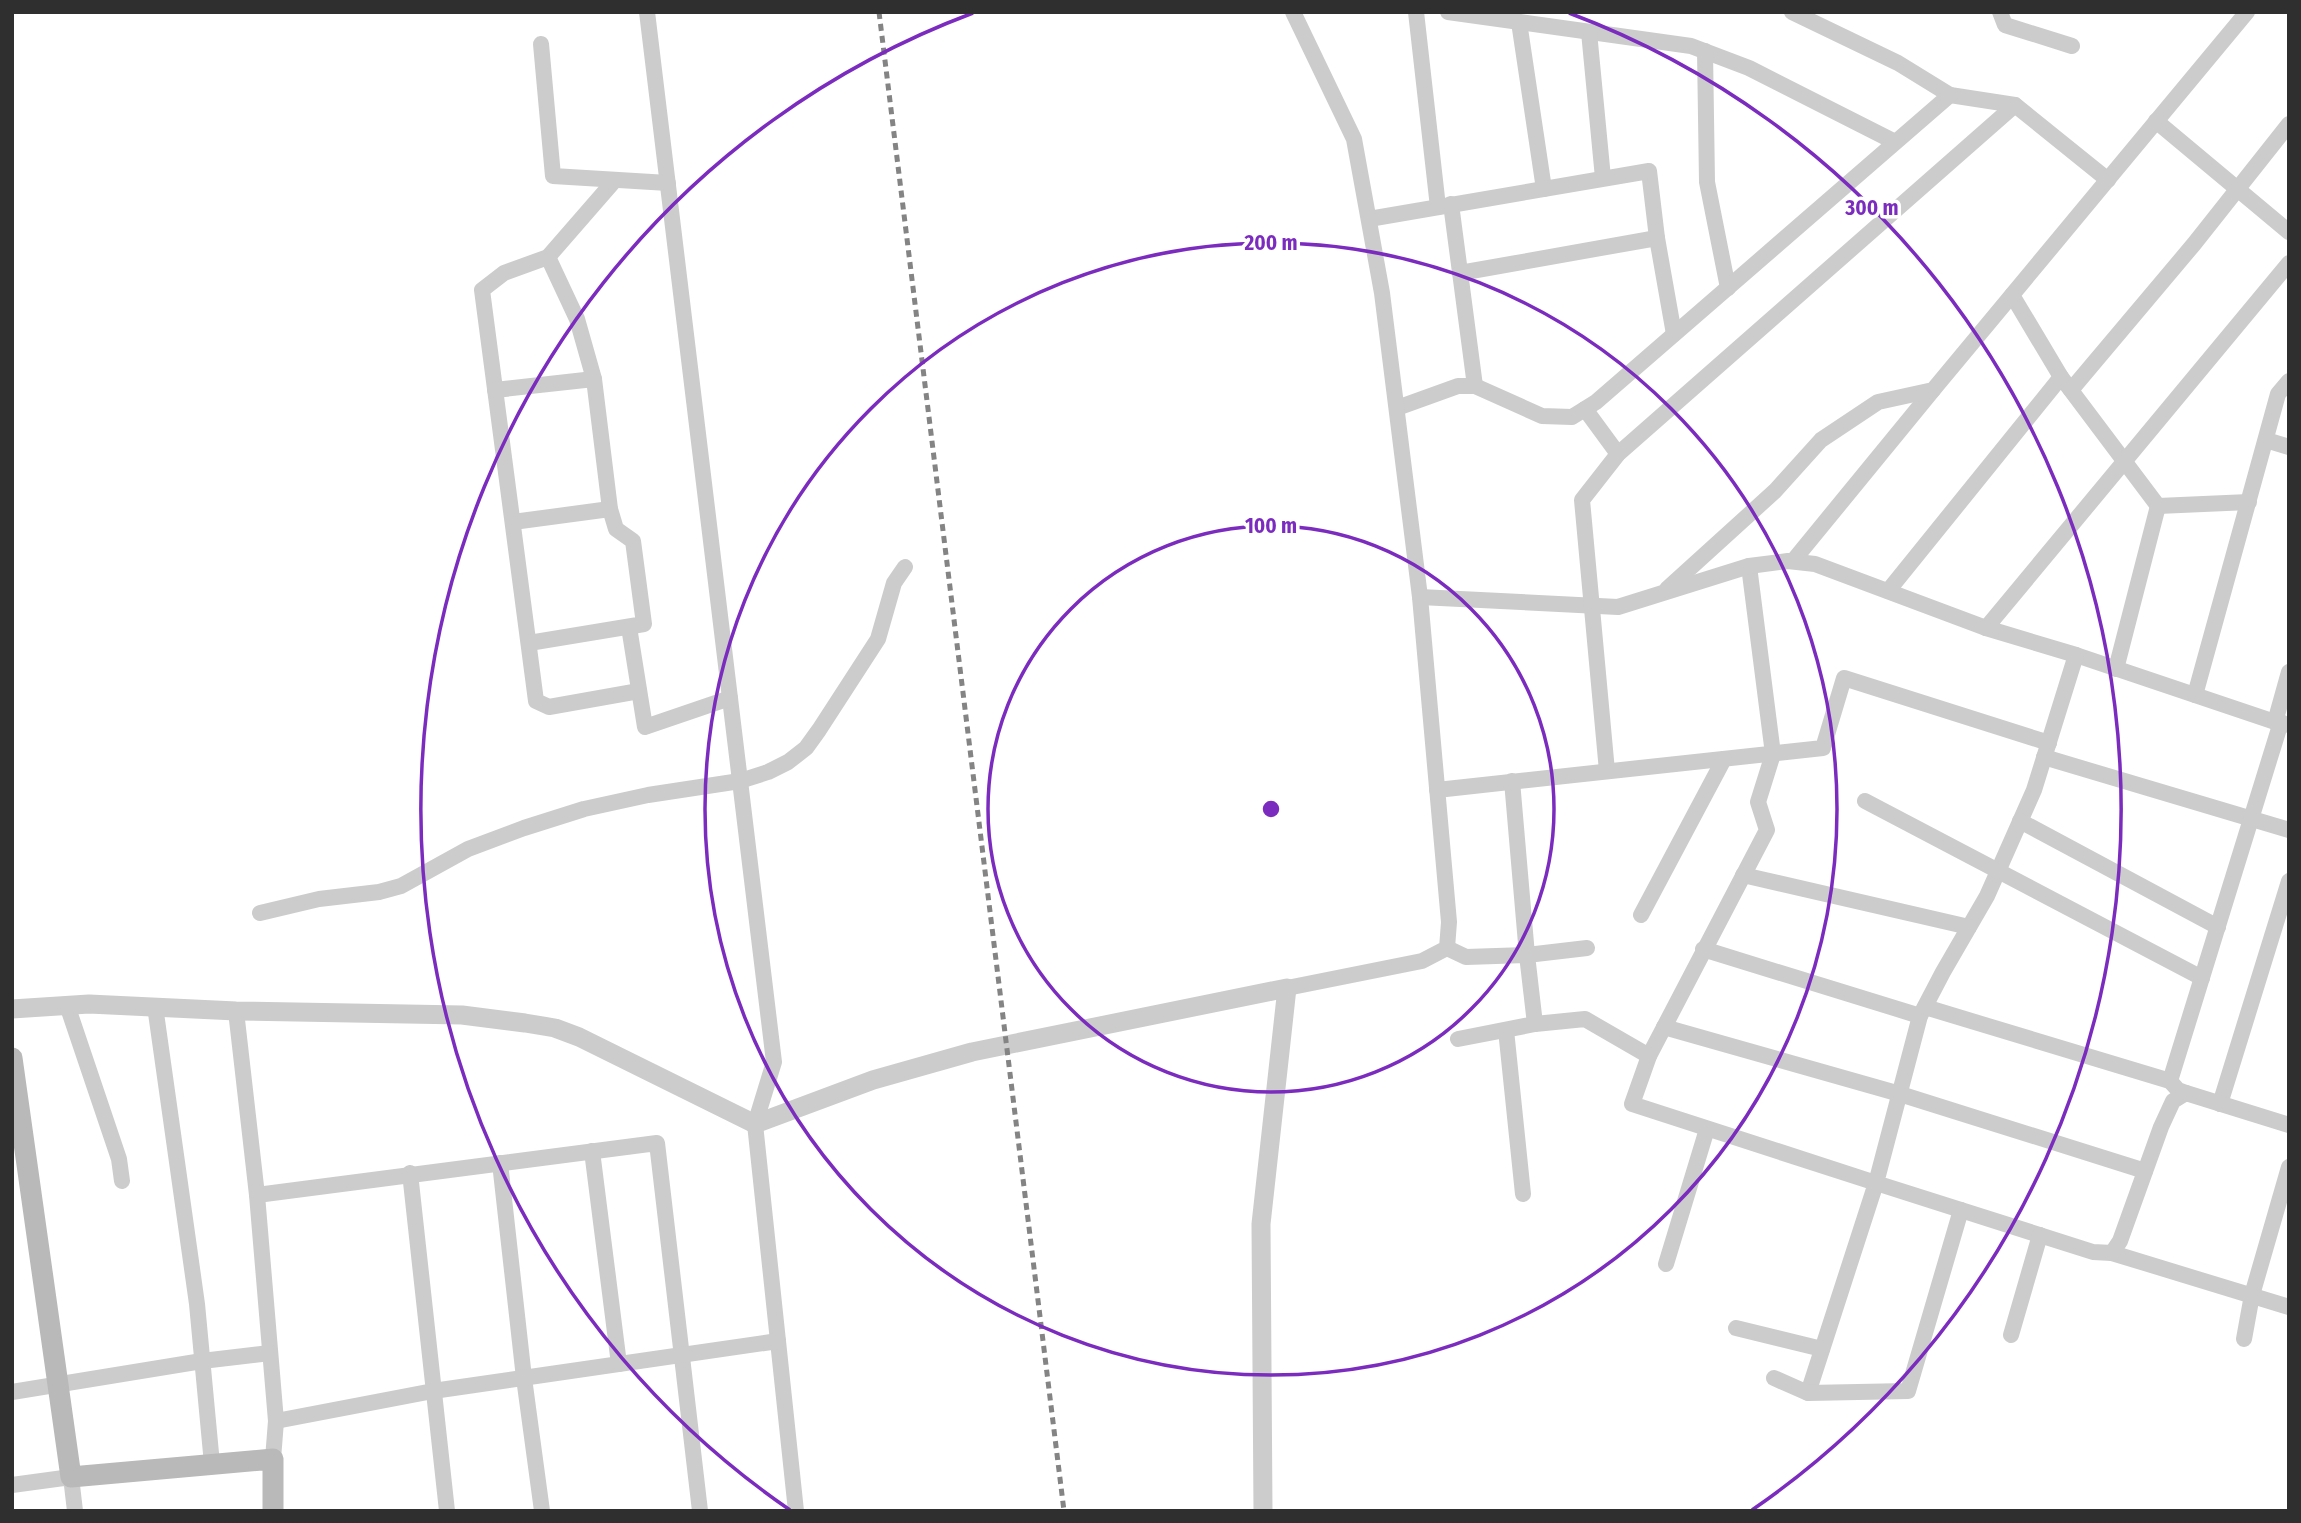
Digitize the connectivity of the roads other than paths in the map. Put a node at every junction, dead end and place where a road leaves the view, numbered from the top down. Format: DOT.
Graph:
graph roads {
  1 [pos="647,12"];
  2 [pos="1293,12"];
  3 [pos="1416,12"];
  4 [pos="1448,12"];
  5 [pos="1792,12"];
  6 [pos="2000,12"];
  7 [pos="2246,12"];
  8 [pos="1519,22"];
  9 [pos="1589,32"];
  10 [pos="541,44"];
  11 [pos="2072,46"];
  12 [pos="1705,51"];
  13 [pos="1950,95"];
  14 [pos="2015,105"];
  15 [pos="2156,121"];
  16 [pos="2289,124"];
  17 [pos="1895,142"];
  18 [pos="1603,178"];
  19 [pos="615,180"];
  20 [pos="2108,180"];
  21 [pos="668,183"];
  22 [pos="1544,188"];
  23 [pos="2238,189"];
  24 [pos="1445,205"];
  25 [pos="1369,219"];
  26 [pos="2289,232"];
  27 [pos="1657,238"];
  28 [pos="548,257"];
  29 [pos="2289,262"];
  30 [pos="1460,273"];
  31 [pos="1728,288"];
  32 [pos="2012,296"];
  33 [pos="1674,334"];
  34 [pos="594,379"];
  35 [pos="2289,381"];
  36 [pos="2066,383"];
  37 [pos="1475,386"];
  38 [pos="495,390"];
  39 [pos="1933,390"];
  40 [pos="1397,408"];
  41 [pos="1585,409"];
  42 [pos="2266,440"];
  43 [pos="2289,447"];
  44 [pos="1618,454"];
  45 [pos="2125,461"];
  46 [pos="2249,502"];
  47 [pos="2158,506"];
  48 [pos="610,509"];
  49 [pos="513,522"];
  50 [pos="1793,561"];
  51 [pos="1749,565"];
  52 [pos="905,567"];
  53 [pos="1888,592"];
  54 [pos="1663,593"];
  55 [pos="1420,597"];
  56 [pos="1592,606"];
  57 [pos="629,627"];
  58 [pos="1986,628"];
  59 [pos="529,643"];
  60 [pos="2076,655"];
  61 [pos="2116,669"];
  62 [pos="2289,672"];
  63 [pos="639,691"];
  64 [pos="2195,695"];
  65 [pos="730,698"];
  66 [pos="2282,723"];
  67 [pos="2046,750"];
  68 [pos="1773,754"];
  69 [pos="1724,759"];
  70 [pos="1608,771"];
  71 [pos="740,781"];
  72 [pos="1512,781"];
  73 [pos="1437,790"];
  74 [pos="1865,801"];
  75 [pos="2253,818"];
  76 [pos="2020,821"];
  77 [pos="2289,830"];
  78 [pos="1998,871"];
  79 [pos="1743,875"];
  80 [pos="2289,881"];
  81 [pos="260,914"];
  82 [pos="1641,915"];
  83 [pos="1969,927"];
  84 [pos="2218,927"];
  85 [pos="1447,948"];
  86 [pos="1587,948"];
  87 [pos="1703,949"];
  88 [pos="1527,955"];
  89 [pos="2202,978"];
  90 [pos="1287,988"];
  91 [pos="67,1005"];
  92 [pos="155,1006"];
  93 [pos="12,1009"];
  94 [pos="236,1011"];
  95 [pos="1923,1012"];
  96 [pos="1535,1024"];
  97 [pos="1664,1027"];
  98 [pos="1506,1030"];
  99 [pos="1458,1038"];
  100 [pos="1649,1056"];
  101 [pos="12,1058"];
  102 [pos="2170,1081"];
  103 [pos="2186,1093"];
  104 [pos="1899,1094"];
  105 [pos="2220,1104"];
  106 [pos="755,1124"];
  107 [pos="2289,1125"];
  108 [pos="1707,1129"];
  109 [pos="592,1151"];
  110 [pos="500,1163"];
  111 [pos="20,1164"];
  112 [pos="2289,1167"];
  113 [pos="2145,1171"];
  114 [pos="410,1173"];
  115 [pos="122,1181"];
  116 [pos="1876,1183"];
  117 [pos="1523,1194"];
  118 [pos="257,1195"];
  119 [pos="1961,1210"];
  120 [pos="2040,1236"];
  121 [pos="2112,1253"];
  122 [pos="1666,1264"];
  123 [pos="2252,1295"];
  124 [pos="2289,1307"];
  125 [pos="1736,1328"];
  126 [pos="2011,1335"];
  127 [pos="2244,1339"];
  128 [pos="778,1341"];
  129 [pos="1822,1349"];
  130 [pos="270,1353"];
  131 [pos="680,1355"];
  132 [pos="202,1361"];
  133 [pos="619,1364"];
  134 [pos="524,1378"];
  135 [pos="1774,1378"];
  136 [pos="58,1384"];
  137 [pos="433,1391"];
  138 [pos="12,1392"];
  139 [pos="1808,1393"];
  140 [pos="275,1421"];
  141 [pos="273,1459"];
  142 [pos="212,1465"];
  143 [pos="71,1477"];
  144 [pos="12,1485"];
  145 [pos="75,1511"];
  146 [pos="273,1511"];
  147 [pos="447,1511"];
  148 [pos="542,1511"];
  149 [pos="700,1511"];
  150 [pos="796,1511"];
  151 [pos="1263,1511"];
  1 -- 21 [label="street"];
  2 -- 25 [label="street"];
  3 -- 24 [label="street"];
  4 -- 8 [label="street"];
  5 -- 13 [label="street"];
  6 -- 11 [label="street"];
  7 -- 15 [label="street"];
  8 -- 9 [label="street"];
  8 -- 22 [label="street"];
  9 -- 12 [label="street"];
  9 -- 18 [label="street"];
  10 -- 19 [label="street"];
  12 -- 17 [label="street"];
  12 -- 31 [label="street"];
  13 -- 14 [label="street"];
  13 -- 17 [label="street"];
  14 -- 20 [label="street"];
  14 -- 44 [label="street"];
  15 -- 20 [label="street"];
  15 -- 23 [label="street"];
  16 -- 23 [label="street"];
  17 -- 31 [label="street"];
  18 -- 22 [label="street"];
  18 -- 27 [label="street"];
  19 -- 21 [label="street"];
  19 -- 28 [label="street"];
  20 -- 32 [label="street"];
  21 -- 65 [label="street"];
  22 -- 24 [label="street"];
  23 -- 26 [label="street"];
  23 -- 36 [label="street"];
  24 -- 25 [label="street"];
  24 -- 30 [label="street"];
  25 -- 40 [label="street"];
  27 -- 30 [label="street"];
  27 -- 33 [label="street"];
  28 -- 34 [label="street"];
  28 -- 38 [label="street"];
  29 -- 45 [label="street"];
  30 -- 37 [label="street"];
  31 -- 33 [label="street"];
  32 -- 36 [label="street"];
  32 -- 39 [label="street"];
  33 -- 41 [label="street"];
  34 -- 38 [label="street"];
  34 -- 48 [label="street"];
  35 -- 42 [label="street"];
  36 -- 45 [label="street"];
  36 -- 53 [label="street"];
  37 -- 40 [label="street"];
  37 -- 41 [label="street"];
  38 -- 49 [label="street"];
  39 -- 50 [label="street"];
  39 -- 54 [label="street"];
  40 -- 55 [label="street"];
  41 -- 44 [label="street"];
  42 -- 43 [label="street"];
  42 -- 46 [label="street"];
  44 -- 56 [label="street"];
  45 -- 47 [label="street"];
  45 -- 58 [label="street"];
  46 -- 47 [label="street"];
  46 -- 64 [label="street"];
  47 -- 61 [label="street"];
  48 -- 49 [label="street"];
  48 -- 57 [label="street"];
  49 -- 59 [label="street"];
  50 -- 51 [label="street"];
  50 -- 53 [label="street"];
  51 -- 54 [label="street"];
  51 -- 68 [label="street"];
  52 -- 71 [label="street"];
  53 -- 58 [label="street"];
  54 -- 56 [label="street"];
  55 -- 56 [label="street"];
  55 -- 73 [label="street"];
  56 -- 70 [label="street"];
  57 -- 59 [label="street"];
  57 -- 63 [label="street"];
  58 -- 60 [label="street"];
  59 -- 63 [label="street"];
  60 -- 61 [label="street"];
  60 -- 67 [label="street"];
  61 -- 64 [label="street"];
  62 -- 66 [label="street"];
  63 -- 65 [label="street"];
  64 -- 66 [label="street"];
  65 -- 71 [label="street"];
  66 -- 75 [label="street"];
  67 -- 68 [label="street"];
  67 -- 75 [label="street"];
  67 -- 76 [label="street"];
  68 -- 69 [label="street"];
  68 -- 79 [label="street"];
  69 -- 70 [label="street"];
  69 -- 82 [label="street"];
  70 -- 72 [label="street"];
  71 -- 81 [label="street"];
  71 -- 106 [label="street"];
  72 -- 73 [label="street"];
  72 -- 88 [label="street"];
  73 -- 85 [label="street"];
  74 -- 78 [label="street"];
  75 -- 77 [label="street"];
  75 -- 84 [label="street"];
  76 -- 78 [label="street"];
  76 -- 84 [label="street"];
  78 -- 83 [label="street"];
  78 -- 89 [label="street"];
  79 -- 83 [label="street"];
  79 -- 87 [label="street"];
  80 -- 105 [label="street"];
  83 -- 95 [label="street"];
  84 -- 89 [label="street"];
  85 -- 88 [label="street"];
  85 -- 90 [label="street"];
  86 -- 88 [label="street"];
  87 -- 95 [label="street"];
  87 -- 97 [label="street"];
  88 -- 96 [label="street"];
  89 -- 102 [label="street"];
  90 -- 106 [label="street"];
  90 -- 151 [label="street"];
  91 -- 92 [label="street"];
  91 -- 93 [label="street"];
  91 -- 115 [label="street"];
  92 -- 94 [label="street"];
  92 -- 132 [label="street"];
  94 -- 106 [label="street"];
  94 -- 118 [label="street"];
  95 -- 102 [label="street"];
  95 -- 104 [label="street"];
  96 -- 98 [label="street"];
  96 -- 100 [label="street"];
  97 -- 100 [label="street"];
  97 -- 104 [label="street"];
  98 -- 99 [label="street"];
  98 -- 117 [label="street"];
  100 -- 108 [label="street"];
  101 -- 111 [label="main road"];
  102 -- 103 [label="street"];
  103 -- 105 [label="street"];
  103 -- 113 [label="street"];
  104 -- 113 [label="street"];
  104 -- 116 [label="street"];
  105 -- 107 [label="street"];
  106 -- 128 [label="street"];
  108 -- 116 [label="street"];
  108 -- 122 [label="street"];
  109 -- 110 [label="street"];
  109 -- 131 [label="street"];
  109 -- 133 [label="street"];
  110 -- 114 [label="street"];
  110 -- 134 [label="street"];
  111 -- 136 [label="main road"];
  112 -- 123 [label="street"];
  113 -- 121 [label="street"];
  114 -- 118 [label="street"];
  114 -- 137 [label="street"];
  116 -- 119 [label="street"];
  116 -- 129 [label="street"];
  118 -- 130 [label="street"];
  119 -- 120 [label="street"];
  119 -- 139 [label="street"];
  120 -- 121 [label="street"];
  120 -- 126 [label="street"];
  121 -- 123 [label="street"];
  123 -- 124 [label="street"];
  123 -- 127 [label="street"];
  125 -- 129 [label="street"];
  128 -- 131 [label="street"];
  128 -- 150 [label="street"];
  129 -- 139 [label="street"];
  130 -- 132 [label="street"];
  130 -- 140 [label="street"];
  131 -- 133 [label="street"];
  131 -- 149 [label="street"];
  132 -- 136 [label="street"];
  132 -- 142 [label="street"];
  133 -- 134 [label="street"];
  134 -- 137 [label="street"];
  134 -- 148 [label="street"];
  135 -- 139 [label="street"];
  136 -- 138 [label="street"];
  136 -- 143 [label="main road"];
  137 -- 140 [label="street"];
  137 -- 147 [label="street"];
  140 -- 141 [label="street"];
  141 -- 142 [label="main road"];
  141 -- 146 [label="main road"];
  142 -- 143 [label="main road"];
  143 -- 144 [label="street"];
  143 -- 145 [label="street"];
}
